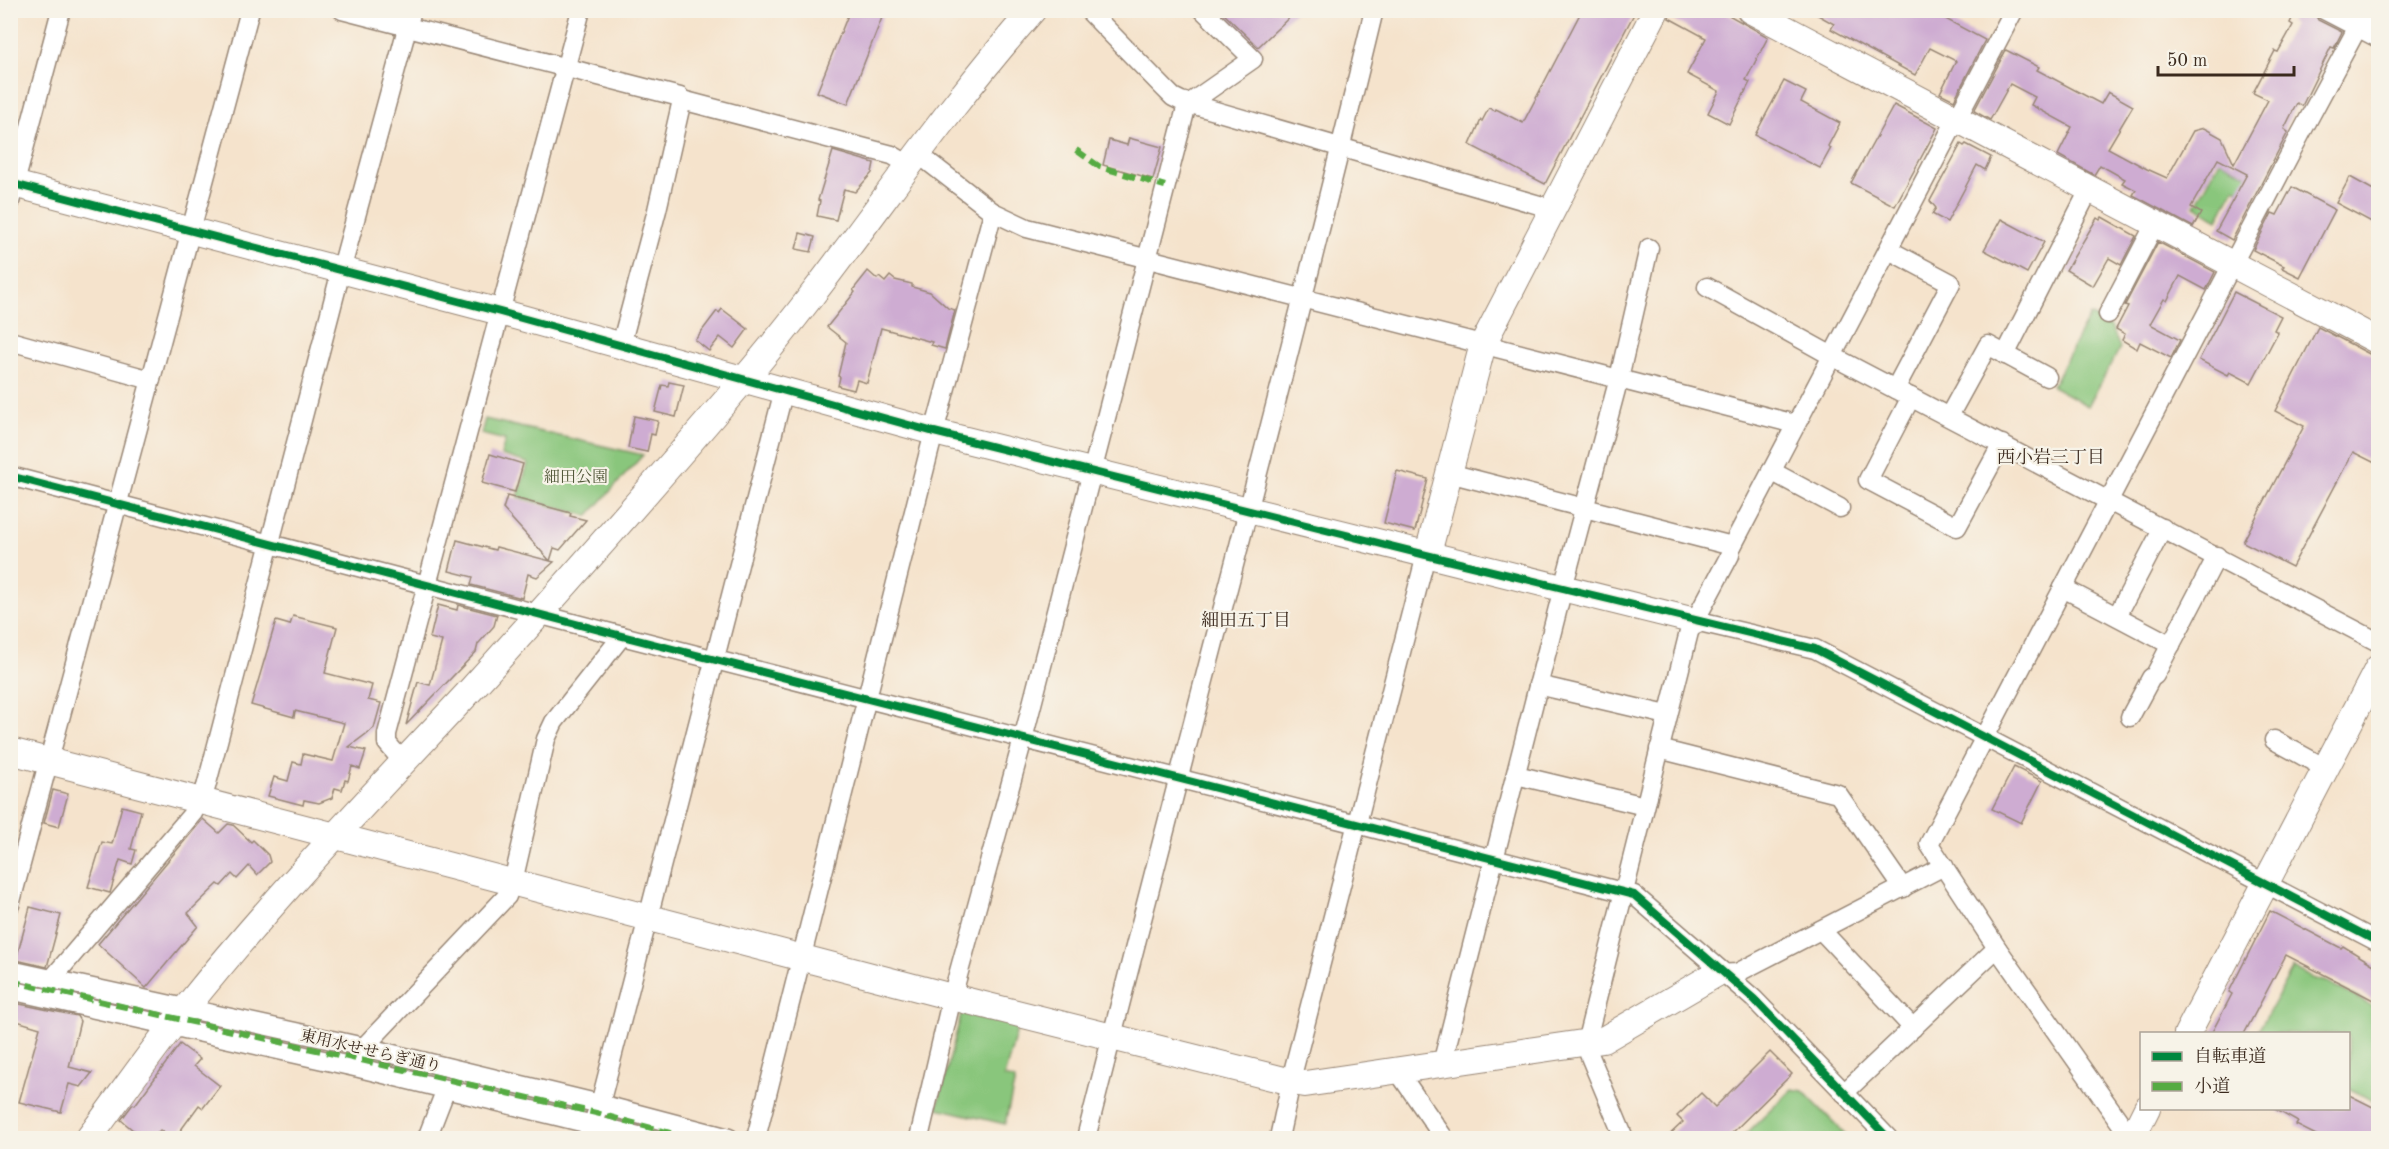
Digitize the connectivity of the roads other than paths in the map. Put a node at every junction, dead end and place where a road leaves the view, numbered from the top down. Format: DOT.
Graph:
graph roads {
  1 [pos="60,10"];
  2 [pos="250,10"];
  3 [pos="342,10"];
  4 [pos="581,10"];
  5 [pos="1033,10"];
  6 [pos="1088,10"];
  7 [pos="1203,10"];
  8 [pos="1374,10"];
  9 [pos="1656,10"];
  10 [pos="1750,10"];
  11 [pos="2014,10"];
  12 [pos="2324,10"];
  13 [pos="2367,10"];
  14 [pos="410,19"];
  15 [pos="2358,28"];
  16 [pos="2379,38"];
  17 [pos="565,68"];
  18 [pos="682,100"];
  19 [pos="1190,103"];
  20 [pos="1957,119"];
  21 [pos="1341,147"];
  22 [pos="913,159"];
  23 [pos="12,189"];
  24 [pos="2091,191"];
  25 [pos="1553,209"];
  26 [pos="993,212"];
  27 [pos="2155,224"];
  28 [pos="192,231"];
  29 [pos="1649,248"];
  30 [pos="1889,250"];
  31 [pos="1146,259"];
  32 [pos="2233,264"];
  33 [pos="341,271"];
  34 [pos="1707,287"];
  35 [pos="1303,297"];
  36 [pos="500,312"];
  37 [pos="2108,314"];
  38 [pos="10,341"];
  39 [pos="2379,341"];
  40 [pos="1483,344"];
  41 [pos="621,345"];
  42 [pos="2005,355"];
  43 [pos="1833,356"];
  44 [pos="2047,377"];
  45 [pos="1619,378"];
  46 [pos="744,379"];
  47 [pos="151,380"];
  48 [pos="784,390"];
  49 [pos="1903,393"];
  50 [pos="1949,416"];
  51 [pos="1795,424"];
  52 [pos="934,432"];
  53 [pos="2002,444"];
  54 [pos="1091,470"];
  55 [pos="1771,471"];
  56 [pos="1449,473"];
  57 [pos="10,476"];
  58 [pos="2109,500"];
  59 [pos="117,504"];
  60 [pos="1584,508"];
  61 [pos="1840,508"];
  62 [pos="1249,511"];
  63 [pos="2163,528"];
  64 [pos="270,543"];
  65 [pos="1732,546"];
  66 [pos="1426,555"];
  67 [pos="2217,556"];
  68 [pos="427,584"];
  69 [pos="1563,588"];
  70 [pos="2062,588"];
  71 [pos="539,615"];
  72 [pos="2117,616"];
  73 [pos="1695,621"];
  74 [pos="622,636"];
  75 [pos="2379,642"];
  76 [pos="2171,645"];
  77 [pos="715,659"];
  78 [pos="2379,668"];
  79 [pos="1538,685"];
  80 [pos="868,699"];
  81 [pos="1667,715"];
  82 [pos="2130,717"];
  83 [pos="1985,736"];
  84 [pos="1023,739"];
  85 [pos="2274,740"];
  86 [pos="1659,749"];
  87 [pos="10,751"];
  88 [pos="50,761"];
  89 [pos="404,762"];
  90 [pos="2325,768"];
  91 [pos="1516,775"];
  92 [pos="1177,778"];
  93 [pos="200,800"];
  94 [pos="1645,806"];
  95 [pos="1357,824"];
  96 [pos="335,836"];
  97 [pos="1495,858"];
  98 [pos="1944,866"];
  99 [pos="512,882"];
  100 [pos="2265,883"];
  101 [pos="1903,888"];
  102 [pos="1624,891"];
  103 [pos="10,905"];
  104 [pos="647,918"];
  105 [pos="1821,930"];
  106 [pos="2377,938"];
  107 [pos="1997,948"];
  108 [pos="801,958"];
  109 [pos="10,970"];
  110 [pos="1721,973"];
  111 [pos="51,980"];
  112 [pos="10,990"];
  113 [pos="952,997"];
  114 [pos="178,1017"];
  115 [pos="1914,1028"];
  116 [pos="2188,1032"];
  117 [pos="1111,1037"];
  118 [pos="1586,1043"];
  119 [pos="364,1047"];
  120 [pos="1442,1064"];
  121 [pos="359,1068"];
  122 [pos="1397,1071"];
  123 [pos="1292,1082"];
  124 [pos="446,1089"];
  125 [pos="1844,1093"];
  126 [pos="600,1104"];
  127 [pos="2146,1110"];
  128 [pos="590,1132"];
  129 [pos="88,1138"];
  130 [pos="427,1138"];
  131 [pos="647,1138"];
  132 [pos="729,1138"];
  133 [pos="756,1138"];
  134 [pos="919,1138"];
  135 [pos="1086,1138"];
  136 [pos="1279,1138"];
  137 [pos="1444,1138"];
  138 [pos="1624,1138"];
  139 [pos="1888,1138"];
  140 [pos="2132,1138"];
  1 -- 23 [label="street"];
  2 -- 28 [label="street"];
  3 -- 14 [label="street"];
  4 -- 17 [label="street"];
  5 -- 22 [label="street"];
  6 -- 19 [label="street"];
  7 -- 19 [label="street"];
  8 -- 21 [label="street"];
  9 -- 25 [label="street"];
  10 -- 20 [label="street"];
  11 -- 20 [label="street"];
  12 -- 15 [label="street"];
  13 -- 15 [label="street"];
  14 -- 17 [label="street"];
  14 -- 33 [label="street"];
  15 -- 16 [label="street"];
  15 -- 32 [label="street"];
  17 -- 18 [label="street"];
  17 -- 36 [label="street"];
  18 -- 22 [label="street"];
  18 -- 41 [label="street"];
  19 -- 21 [label="street"];
  19 -- 31 [label="street"];
  20 -- 24 [label="street"];
  20 -- 30 [label="street"];
  21 -- 25 [label="street"];
  21 -- 35 [label="street"];
  22 -- 26 [label="street"];
  22 -- 46 [label="street"];
  23 -- 28 [label="street"];
  24 -- 27 [label="street"];
  24 -- 42 [label="street"];
  25 -- 40 [label="street"];
  26 -- 31 [label="street"];
  26 -- 52 [label="street"];
  27 -- 32 [label="street"];
  27 -- 37 [label="street"];
  28 -- 33 [label="street"];
  28 -- 47 [label="street"];
  29 -- 45 [label="street"];
  30 -- 43 [label="street"];
  30 -- 49 [label="street"];
  31 -- 35 [label="street"];
  31 -- 54 [label="street"];
  32 -- 39 [label="street"];
  32 -- 58 [label="street"];
  33 -- 36 [label="street"];
  33 -- 64 [label="street"];
  34 -- 43 [label="street"];
  35 -- 40 [label="street"];
  35 -- 62 [label="street"];
  36 -- 41 [label="street"];
  36 -- 68 [label="street"];
  38 -- 47 [label="street"];
  40 -- 45 [label="street"];
  40 -- 56 [label="street"];
  41 -- 46 [label="street"];
  42 -- 44 [label="street"];
  42 -- 50 [label="street"];
  43 -- 49 [label="street"];
  43 -- 51 [label="street"];
  45 -- 51 [label="street"];
  45 -- 60 [label="street"];
  46 -- 48 [label="street"];
  46 -- 71 [label="street"];
  47 -- 59 [label="street"];
  48 -- 52 [label="street"];
  48 -- 77 [label="street"];
  49 -- 50 [label="street"];
  49 -- 53 [label="street"];
  50 -- 53 [label="street"];
  51 -- 55 [label="street"];
  52 -- 54 [label="street"];
  52 -- 80 [label="street"];
  53 -- 58 [label="street"];
  54 -- 62 [label="street"];
  54 -- 84 [label="street"];
  55 -- 61 [label="street"];
  55 -- 65 [label="street"];
  56 -- 60 [label="street"];
  56 -- 66 [label="street"];
  57 -- 59 [label="street"];
  58 -- 63 [label="street"];
  58 -- 70 [label="street"];
  59 -- 64 [label="street"];
  59 -- 88 [label="street"];
  60 -- 65 [label="street"];
  60 -- 69 [label="street"];
  62 -- 66 [label="street"];
  62 -- 92 [label="street"];
  63 -- 67 [label="street"];
  63 -- 72 [label="street"];
  64 -- 68 [label="street"];
  64 -- 93 [label="street"];
  65 -- 73 [label="street"];
  66 -- 69 [label="street"];
  66 -- 95 [label="street"];
  67 -- 75 [label="street"];
  67 -- 76 [label="street"];
  68 -- 71 [label="street"];
  68 -- 89 [label="street"];
  69 -- 73 [label="street"];
  69 -- 79 [label="street"];
  70 -- 72 [label="street"];
  70 -- 83 [label="street"];
  71 -- 74 [label="street"];
  71 -- 89 [label="street"];
  72 -- 76 [label="street"];
  73 -- 81 [label="street"];
  73 -- 83 [label="street"];
  74 -- 77 [label="street"];
  74 -- 99 [label="street"];
  76 -- 82 [label="street"];
  77 -- 80 [label="street"];
  77 -- 104 [label="street"];
  78 -- 90 [label="street"];
  79 -- 81 [label="street"];
  79 -- 91 [label="street"];
  80 -- 84 [label="street"];
  80 -- 108 [label="street"];
  81 -- 86 [label="street"];
  83 -- 98 [label="street"];
  83 -- 100 [label="street"];
  84 -- 92 [label="street"];
  84 -- 113 [label="street"];
  85 -- 90 [label="street"];
  86 -- 94 [label="street"];
  86 -- 101 [label="street"];
  87 -- 88 [label="street"];
  88 -- 93 [label="street"];
  88 -- 103 [label="street"];
  89 -- 96 [label="street"];
  90 -- 100 [label="street"];
  91 -- 94 [label="street"];
  91 -- 97 [label="street"];
  92 -- 95 [label="street"];
  92 -- 117 [label="street"];
  93 -- 96 [label="street"];
  93 -- 111 [label="street"];
  94 -- 102 [label="street"];
  95 -- 97 [label="street"];
  95 -- 123 [label="street"];
  96 -- 99 [label="street"];
  96 -- 114 [label="street"];
  97 -- 102 [label="street"];
  97 -- 120 [label="street"];
  98 -- 101 [label="street"];
  98 -- 107 [label="street"];
  99 -- 104 [label="street"];
  99 -- 119 [label="street"];
  100 -- 106 [label="street"];
  100 -- 116 [label="street"];
  101 -- 105 [label="street"];
  102 -- 110 [label="street"];
  102 -- 118 [label="street"];
  104 -- 108 [label="street"];
  104 -- 126 [label="street"];
  105 -- 110 [label="street"];
  105 -- 115 [label="street"];
  107 -- 115 [label="street"];
  107 -- 140 [label="street"];
  108 -- 113 [label="street"];
  108 -- 133 [label="street"];
  109 -- 111 [label="street, 東用水せせらぎ通り"];
  110 -- 118 [label="street"];
  110 -- 125 [label="street"];
  111 -- 114 [label="street, 東用水せせらぎ通り"];
  112 -- 114 [label="street"];
  113 -- 117 [label="street"];
  113 -- 134 [label="street"];
  114 -- 119 [label="street, 東用水せせらぎ通り"];
  114 -- 121 [label="street"];
  114 -- 129 [label="street"];
  115 -- 125 [label="street"];
  117 -- 123 [label="street"];
  117 -- 135 [label="street"];
  118 -- 120 [label="street"];
  118 -- 138 [label="street"];
  119 -- 121 [label="street"];
  119 -- 126 [label="street, 東用水せせらぎ通り"];
  120 -- 122 [label="street"];
  121 -- 124 [label="street"];
  122 -- 123 [label="street"];
  122 -- 137 [label="street"];
  123 -- 136 [label="street"];
  124 -- 128 [label="street"];
  124 -- 130 [label="street"];
  125 -- 139 [label="street"];
  126 -- 128 [label="street"];
  126 -- 132 [label="street, 東用水せせらぎ通り"];
  127 -- 140 [label="street"];
  128 -- 131 [label="street"];
}
